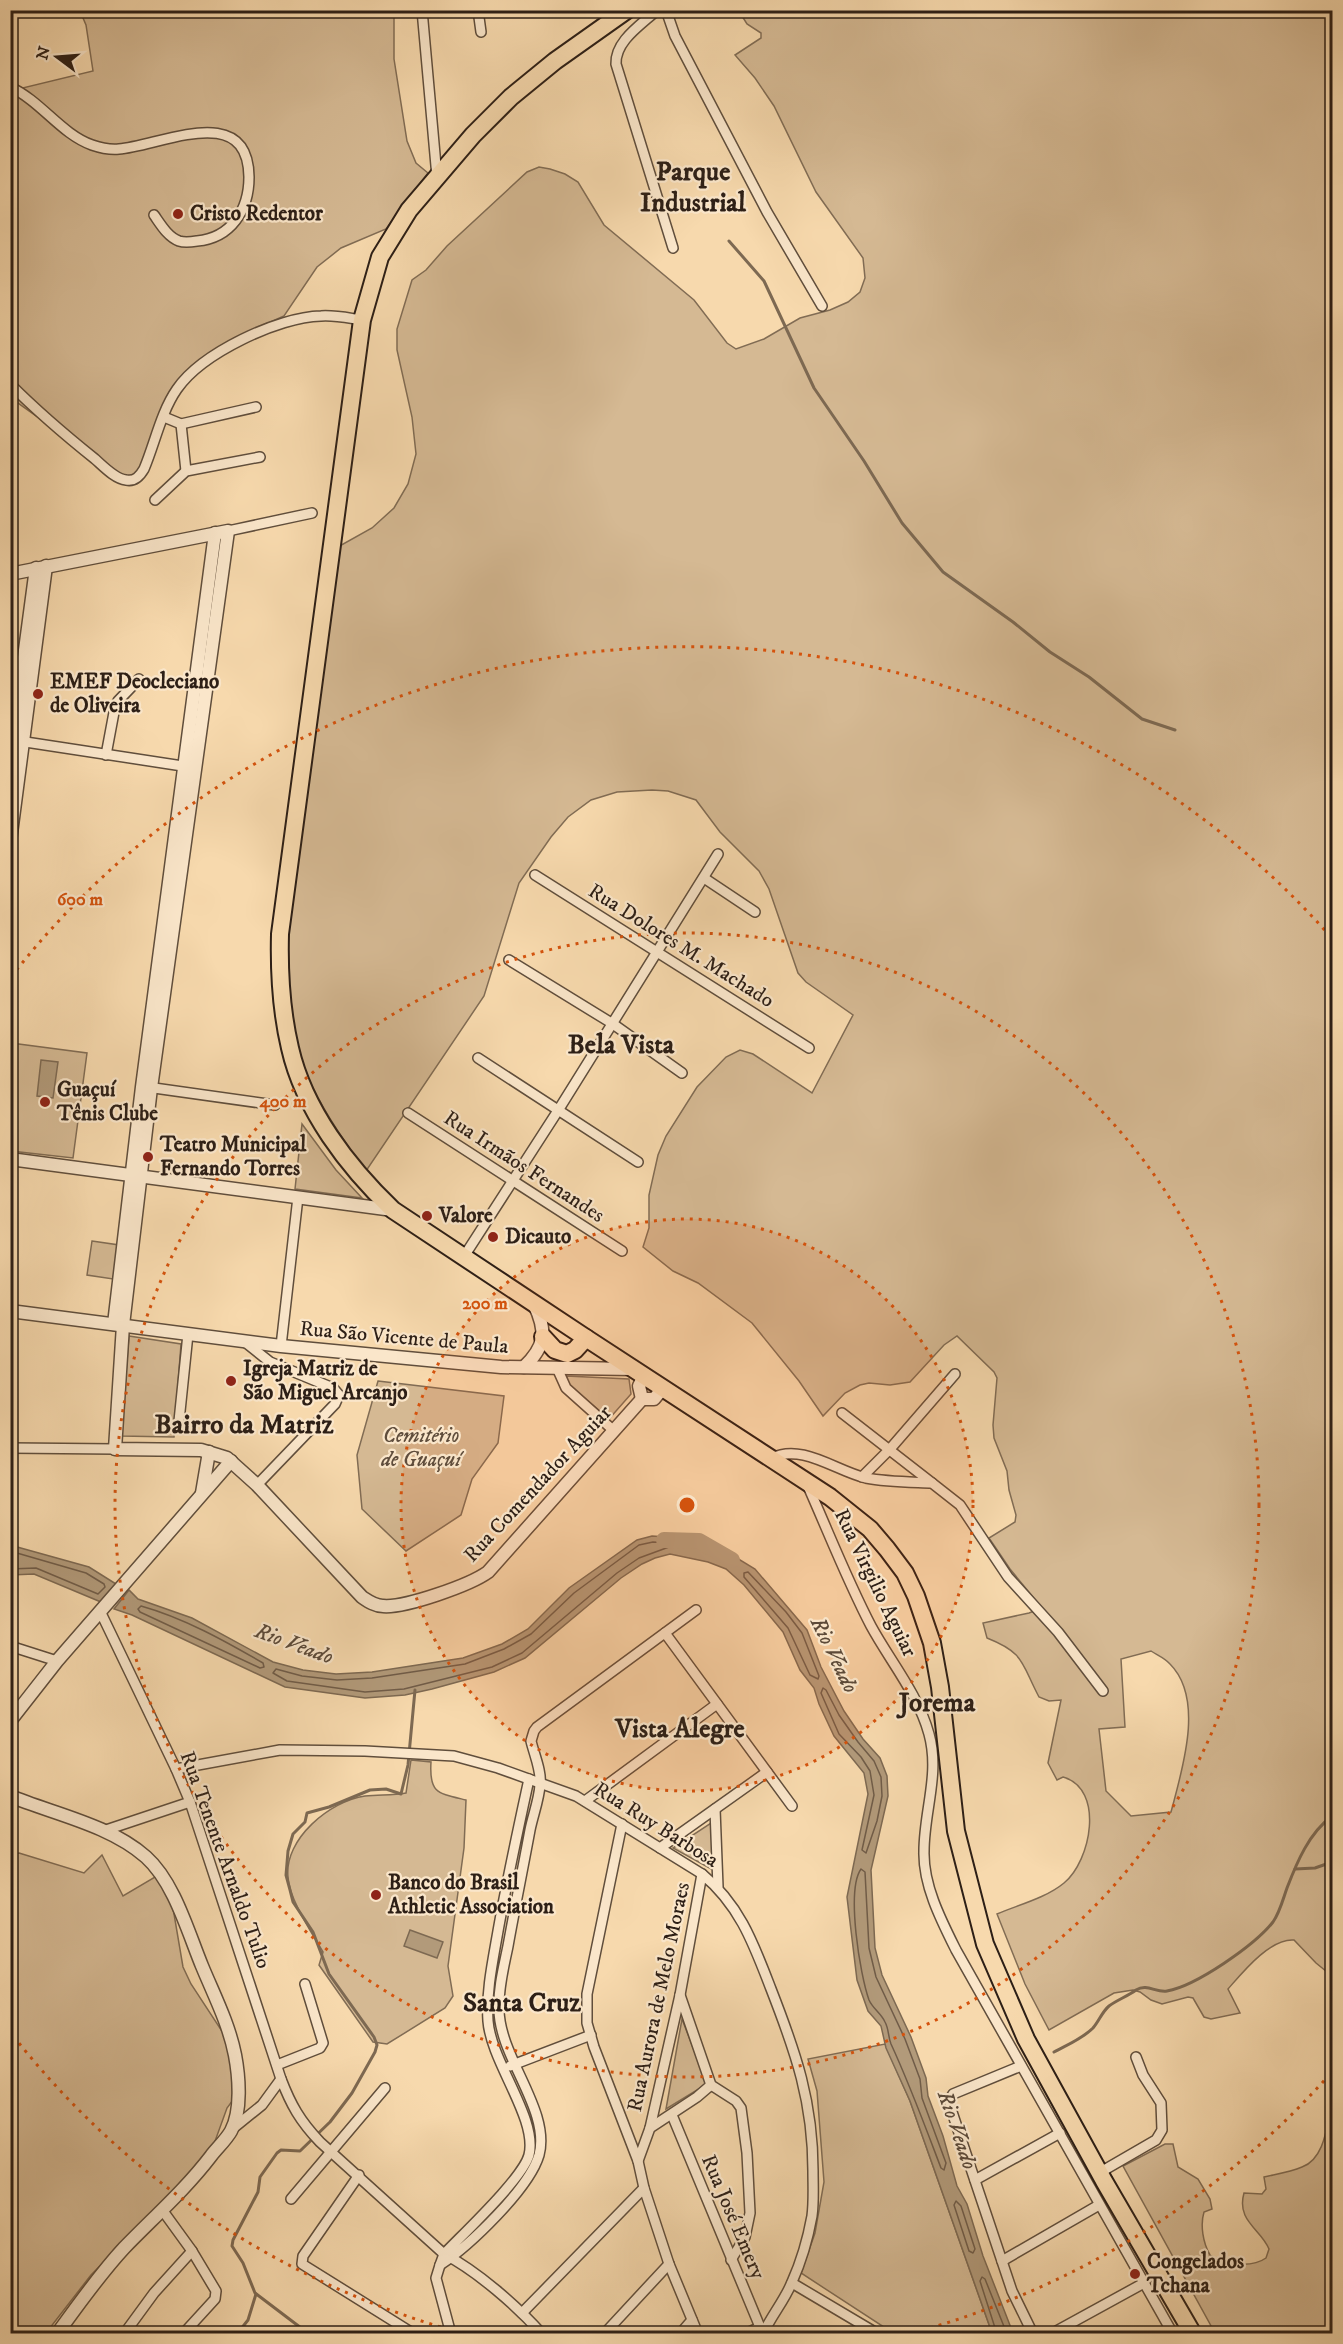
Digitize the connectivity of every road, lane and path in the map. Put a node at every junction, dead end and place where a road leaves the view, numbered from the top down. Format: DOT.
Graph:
graph roads {
  1 [pos="422,10"];
  2 [pos="478,10"];
  3 [pos="627,10"];
  4 [pos="657,10"];
  5 [pos="666,10"];
  6 [pos="481,32"];
  7 [pos="10,87"];
  8 [pos="437,177"];
  9 [pos="154,215"];
  10 [pos="673,248"];
  11 [pos="822,306"];
  12 [pos="362,320"];
  13 [pos="10,384"];
  14 [pos="256,407"];
  15 [pos="164,417"];
  16 [pos="181,424"];
  17 [pos="260,457"];
  18 [pos="186,471"];
  19 [pos="155,500"];
  20 [pos="312,513"];
  21 [pos="221,532"];
  22 [pos="41,567"];
  23 [pos="10,574"];
  24 [pos="139,679"];
  25 [pos="19,741"];
  26 [pos="106,755"];
  27 [pos="10,762"];
  28 [pos="189,766"];
  29 [pos="10,841"];
  30 [pos="718,854"];
  31 [pos="535,875"];
  32 [pos="704,878"];
  33 [pos="755,912"];
  34 [pos="658,951"];
  35 [pos="509,960"];
  36 [pos="613,1024"];
  37 [pos="809,1048"];
  38 [pos="478,1058"];
  39 [pos="682,1073"];
  40 [pos="146,1087"];
  41 [pos="275,1104"];
  42 [pos="559,1109"];
  43 [pos="408,1113"];
  44 [pos="10,1159"];
  45 [pos="638,1162"];
  46 [pos="136,1175"];
  47 [pos="513,1182"];
  48 [pos="298,1197"];
  49 [pos="393,1209"];
  50 [pos="622,1251"];
  51 [pos="464,1258"];
  52 [pos="534,1303"];
  53 [pos="10,1311"];
  54 [pos="118,1324"];
  55 [pos="188,1334"];
  56 [pos="543,1337"];
  57 [pos="586,1338"];
  58 [pos="245,1342"];
  59 [pos="281,1346"];
  60 [pos="524,1367"];
  61 [pos="557,1368"];
  62 [pos="639,1372"];
  63 [pos="955,1374"];
  64 [pos="663,1388"];
  65 [pos="642,1399"];
  66 [pos="842,1413"];
  67 [pos="179,1421"];
  68 [pos="613,1430"];
  69 [pos="10,1448"];
  70 [pos="115,1449"];
  71 [pos="890,1449"];
  72 [pos="209,1452"];
  73 [pos="772,1458"];
  74 [pos="231,1461"];
  75 [pos="862,1477"];
  76 [pos="806,1482"];
  77 [pos="932,1483"];
  78 [pos="257,1485"];
  79 [pos="202,1494"];
  80 [pos="104,1609"];
  81 [pos="696,1610"];
  82 [pos="665,1633"];
  83 [pos="10,1646"];
  84 [pos="57,1661"];
  85 [pos="1103,1691"];
  86 [pos="717,1704"];
  87 [pos="10,1721"];
  88 [pos="176,1769"];
  89 [pos="767,1772"];
  90 [pos="529,1779"];
  91 [pos="541,1783"];
  92 [pos="10,1796"];
  93 [pos="585,1801"];
  94 [pos="190,1802"];
  95 [pos="792,1806"];
  96 [pos="715,1809"];
  97 [pos="621,1824"];
  98 [pos="103,1831"];
  99 [pos="660,1848"];
  100 [pos="702,1874"];
  101 [pos="718,1887"];
  102 [pos="305,1984"];
  103 [pos="680,1995"];
  104 [pos="591,2035"];
  105 [pos="1136,2057"];
  106 [pos="514,2064"];
  107 [pos="277,2065"];
  108 [pos="1022,2066"];
  109 [pos="502,2069"];
  110 [pos="281,2079"];
  111 [pos="711,2085"];
  112 [pos="385,2088"];
  113 [pos="672,2115"];
  114 [pos="650,2128"];
  115 [pos="231,2130"];
  116 [pos="1060,2133"];
  117 [pos="330,2151"];
  118 [pos="638,2160"];
  119 [pos="1100,2173"];
  120 [pos="359,2175"];
  121 [pos="975,2180"];
  122 [pos="644,2188"];
  123 [pos="291,2199"];
  124 [pos="1099,2205"];
  125 [pos="163,2211"];
  126 [pos="192,2251"];
  127 [pos="447,2256"];
  128 [pos="731,2260"];
  129 [pos="1002,2261"];
  130 [pos="669,2264"];
  131 [pos="792,2283"];
  132 [pos="1144,2283"];
  133 [pos="525,2315"];
  134 [pos="692,2320"];
  135 [pos="402,2330"];
  136 [pos="762,2330"];
  137 [pos="57,2334"];
  138 [pos="124,2334"];
  139 [pos="183,2334"];
  140 [pos="414,2334"];
  141 [pos="451,2334"];
  142 [pos="531,2334"];
  143 [pos="542,2334"];
  144 [pos="604,2334"];
  145 [pos="680,2334"];
  146 [pos="698,2334"];
  147 [pos="745,2334"];
  148 [pos="878,2334"];
  149 [pos="1033,2334"];
  150 [pos="1051,2334"];
  151 [pos="1173,2334"];
  152 [pos="1192,2334"];
  1 -- 8 [label="street"];
  2 -- 6 [label="street"];
  3 -- 8 [label="highway"];
  4 -- 10 [label="street"];
  5 -- 11 [label="street"];
  7 -- 9 [label="street"];
  8 -- 12 [label="highway"];
  12 -- 15 [label="street"];
  12 -- 49 [label="highway"];
  13 -- 15 [label="street"];
  14 -- 16 [label="street"];
  15 -- 16 [label="street"];
  16 -- 18 [label="street"];
  17 -- 18 [label="street"];
  18 -- 19 [label="street"];
  20 -- 21 [label="street"];
  21 -- 22 [label="street"];
  21 -- 28 [label="street"];
  22 -- 23 [label="street"];
  22 -- 25 [label="street"];
  24 -- 26 [label="street"];
  25 -- 26 [label="street"];
  25 -- 27 [label="street"];
  25 -- 29 [label="street"];
  26 -- 28 [label="street"];
  28 -- 40 [label="street"];
  30 -- 32 [label="street"];
  31 -- 34 [label="street, Rua Dolores M. Machado"];
  32 -- 33 [label="street"];
  32 -- 34 [label="street"];
  34 -- 36 [label="street"];
  34 -- 37 [label="street, Rua Dolores M. Machado"];
  35 -- 36 [label="street"];
  36 -- 39 [label="street"];
  36 -- 42 [label="street"];
  38 -- 42 [label="street"];
  40 -- 41 [label="street"];
  40 -- 46 [label="street"];
  42 -- 45 [label="street"];
  42 -- 47 [label="street"];
  43 -- 47 [label="street, Rua Irmãos Fernandes"];
  44 -- 46 [label="street"];
  46 -- 48 [label="street"];
  46 -- 54 [label="street"];
  47 -- 50 [label="street, Rua Irmãos Fernandes"];
  47 -- 51 [label="street"];
  48 -- 49 [label="street"];
  48 -- 59 [label="street"];
  49 -- 51 [label="highway"];
  51 -- 52 [label="highway"];
  52 -- 56 [label="street"];
  52 -- 57 [label="highway"];
  53 -- 54 [label="street, Rua São Vicente de Paula"];
  54 -- 55 [label="street, Rua São Vicente de Paula"];
  54 -- 70 [label="street"];
  55 -- 58 [label="street, Rua São Vicente de Paula"];
  55 -- 67 [label="street"];
  56 -- 57 [label="highway"];
  56 -- 60 [label="street"];
  57 -- 62 [label="highway"];
  58 -- 59 [label="street, Rua São Vicente de Paula"];
  58 -- 78 [label="street"];
  59 -- 60 [label="street, Rua São Vicente de Paula"];
  60 -- 61 [label="street, Rua São Vicente de Paula"];
  61 -- 62 [label="street, Rua São Vicente de Paula"];
  61 -- 68 [label="street"];
  62 -- 64 [label="highway"];
  62 -- 65 [label="street"];
  63 -- 71 [label="street"];
  64 -- 65 [label="street, Rua Comendador Aguiar"];
  64 -- 73 [label="highway"];
  65 -- 68 [label="street, Rua Comendador Aguiar"];
  66 -- 71 [label="street"];
  68 -- 78 [label="street, Rua Comendador Aguiar"];
  69 -- 70 [label="street"];
  70 -- 72 [label="street"];
  71 -- 75 [label="street"];
  71 -- 77 [label="street"];
  72 -- 74 [label="street"];
  72 -- 79 [label="street"];
  73 -- 75 [label="street"];
  73 -- 76 [label="highway"];
  74 -- 78 [label="street, Rua Comendador Aguiar"];
  74 -- 79 [label="street"];
  75 -- 77 [label="street"];
  76 -- 108 [label="street, Rua Virgilio Aguiar"];
  76 -- 119 [label="highway"];
  77 -- 85 [label="street"];
  79 -- 80 [label="street"];
  80 -- 84 [label="street"];
  80 -- 88 [label="street, Rua Tenente Arnaldo Tulio"];
  81 -- 82 [label="street"];
  82 -- 86 [label="street"];
  82 -- 91 [label="street"];
  83 -- 84 [label="street"];
  84 -- 87 [label="street"];
  86 -- 89 [label="street"];
  86 -- 93 [label="street"];
  88 -- 90 [label="street, Rua Ruy Barbosa"];
  88 -- 94 [label="street, Rua Tenente Arnaldo Tulio"];
  89 -- 95 [label="street"];
  89 -- 96 [label="street"];
  90 -- 91 [label="street, Rua Ruy Barbosa"];
  90 -- 109 [label="street"];
  91 -- 93 [label="street, Rua Ruy Barbosa"];
  91 -- 106 [label="street"];
  92 -- 98 [label="street"];
  93 -- 97 [label="street, Rua Ruy Barbosa"];
  94 -- 98 [label="street"];
  94 -- 107 [label="street, Rua Tenente Arnaldo Tulio"];
  96 -- 99 [label="street"];
  96 -- 101 [label="street"];
  97 -- 99 [label="street, Rua Ruy Barbosa"];
  97 -- 104 [label="street"];
  98 -- 115 [label="street"];
  99 -- 100 [label="street, Rua Ruy Barbosa"];
  100 -- 101 [label="street, Rua Ruy Barbosa"];
  100 -- 103 [label="street, Rua Aurora de Melo Moraes"];
  101 -- 131 [label="street, Rua Ruy Barbosa"];
  102 -- 107 [label="street"];
  103 -- 111 [label="street"];
  103 -- 114 [label="street, Rua Aurora de Melo Moraes"];
  104 -- 106 [label="street"];
  104 -- 118 [label="street"];
  105 -- 119 [label="street"];
  106 -- 109 [label="street"];
  106 -- 127 [label="street"];
  107 -- 110 [label="street, Rua Tenente Arnaldo Tulio"];
  108 -- 116 [label="street, Rua Virgilio Aguiar"];
  108 -- 121 [label="street"];
  109 -- 127 [label="street"];
  110 -- 115 [label="street"];
  110 -- 117 [label="street, Rua Tenente Arnaldo Tulio"];
  111 -- 113 [label="street, Rua Aurora de Melo Moraes"];
  111 -- 128 [label="street"];
  112 -- 117 [label="street"];
  113 -- 114 [label="street, Rua Aurora de Melo Moraes"];
  113 -- 128 [label="street, Rua José Emery"];
  114 -- 118 [label="street, Rua Aurora de Melo Moraes"];
  115 -- 125 [label="street"];
  116 -- 121 [label="street"];
  116 -- 124 [label="street, Rua Virgilio Aguiar"];
  117 -- 120 [label="street, Rua Tenente Arnaldo Tulio"];
  117 -- 123 [label="street"];
  118 -- 122 [label="street"];
  119 -- 152 [label="highway"];
  120 -- 127 [label="street, Rua Tenente Arnaldo Tulio"];
  120 -- 135 [label="street"];
  121 -- 129 [label="street"];
  122 -- 130 [label="street"];
  122 -- 133 [label="street"];
  124 -- 129 [label="street"];
  124 -- 132 [label="street, Rua Virgilio Aguiar"];
  125 -- 126 [label="street"];
  125 -- 137 [label="street"];
  126 -- 138 [label="street"];
  126 -- 139 [label="street"];
  127 -- 133 [label="street, Rua Tenente Arnaldo Tulio"];
  127 -- 141 [label="street"];
  128 -- 136 [label="street, Rua José Emery"];
  129 -- 149 [label="street"];
  130 -- 134 [label="street"];
  130 -- 144 [label="street"];
  131 -- 136 [label="street, Rua Ruy Barbosa"];
  131 -- 148 [label="street"];
  132 -- 150 [label="street"];
  132 -- 151 [label="street, Rua Virgilio Aguiar"];
  133 -- 142 [label="street"];
  133 -- 143 [label="street, Rua Tenente Arnaldo Tulio"];
  134 -- 145 [label="street"];
  134 -- 146 [label="street"];
  135 -- 140 [label="street"];
  136 -- 147 [label="street"];
}
